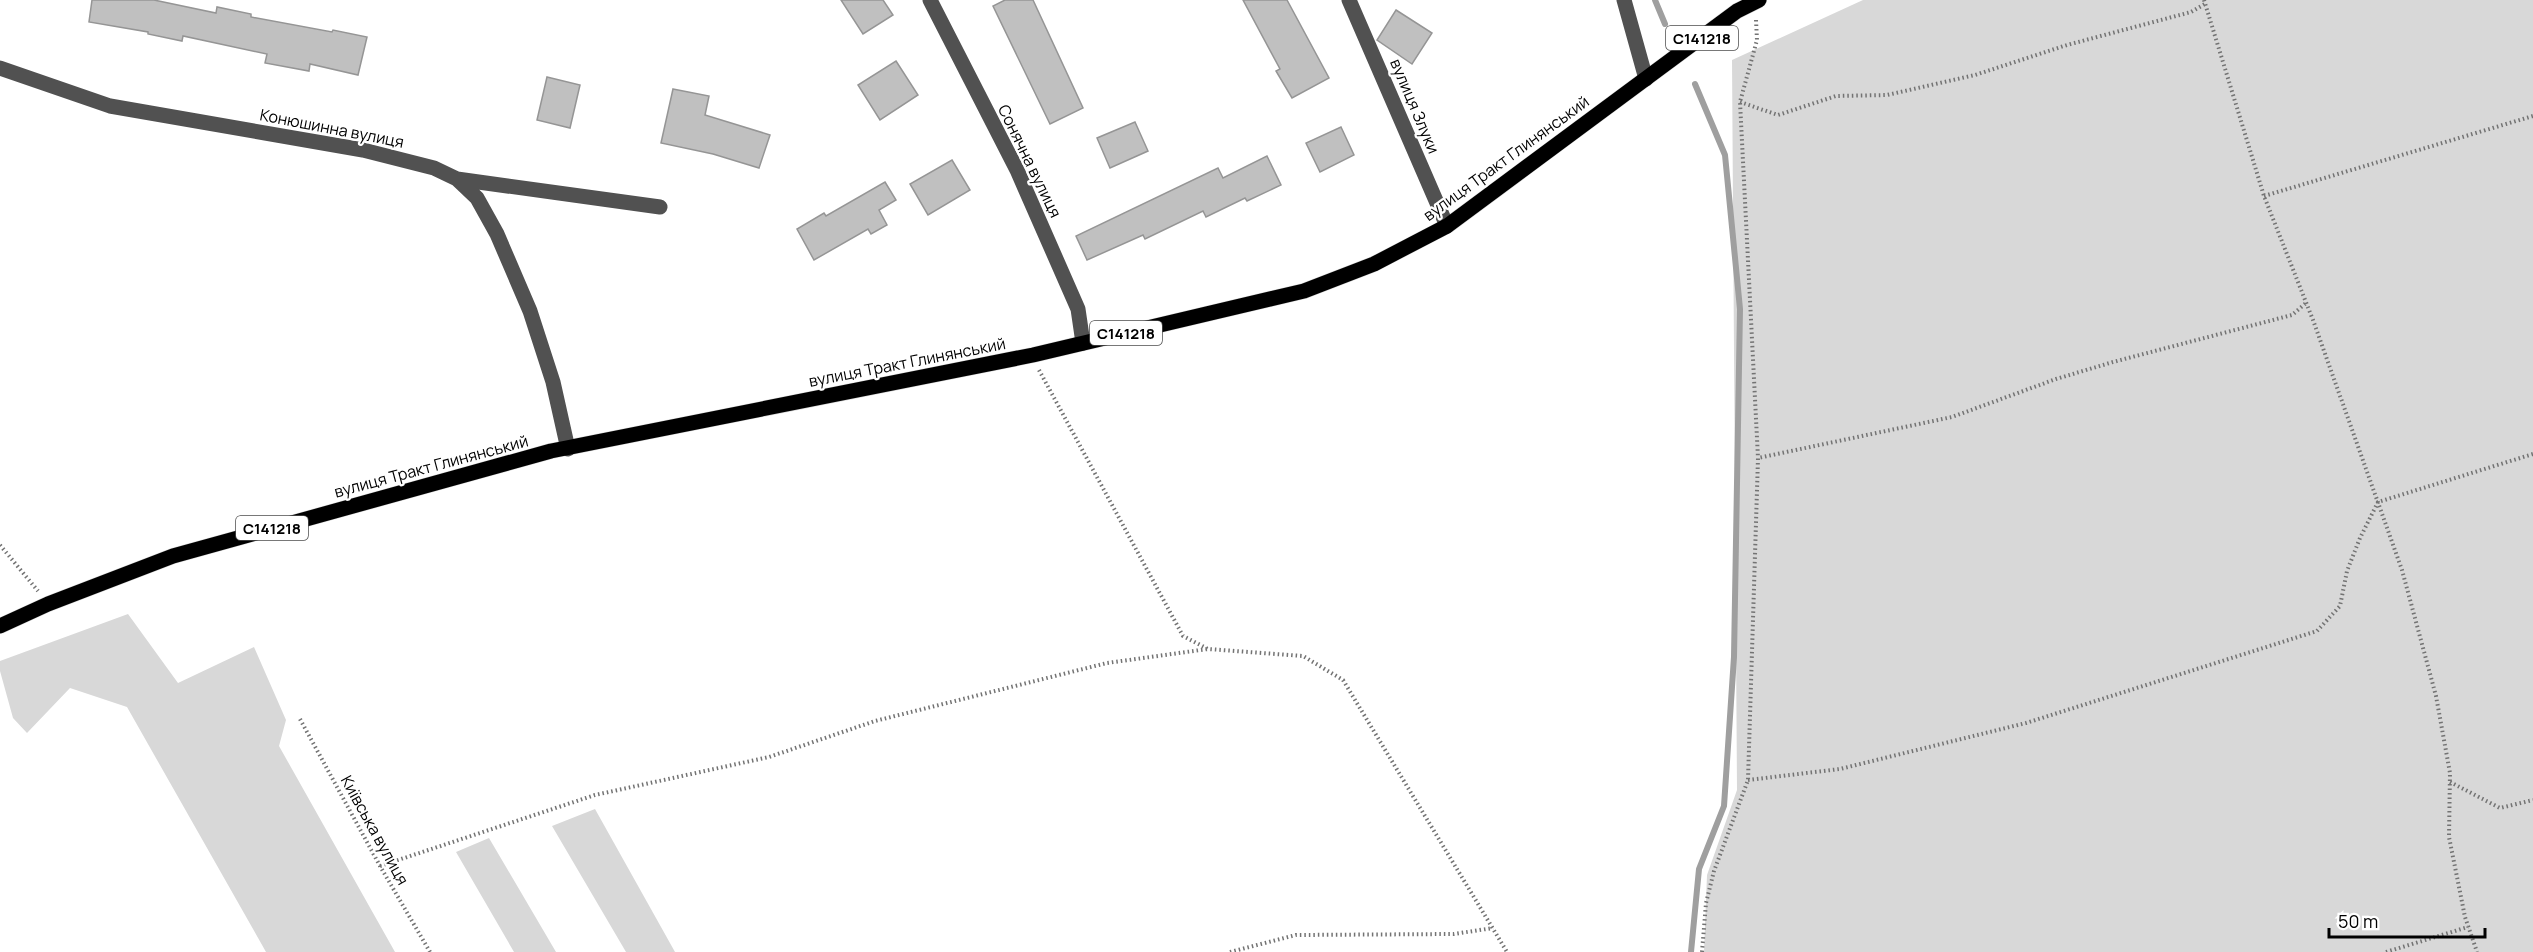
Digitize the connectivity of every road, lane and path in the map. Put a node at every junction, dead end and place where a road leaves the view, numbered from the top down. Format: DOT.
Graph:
graph roads {
  1 [pos="930,0"];
  2 [pos="1349,0"];
  3 [pos="1624,0"];
  4 [pos="1757,1"];
  5 [pos="2204,2"];
  6 [pos="0,68"];
  7 [pos="1646,79"];
  8 [pos="1740,102"];
  9 [pos="2533,116"];
  10 [pos="457,179"];
  11 [pos="2264,196"];
  12 [pos="660,207"];
  13 [pos="1447,226"];
  14 [pos="2306,303"];
  15 [pos="1083,343"];
  16 [pos="1033,355"];
  17 [pos="568,449"];
  18 [pos="2533,454"];
  19 [pos="1758,458"];
  20 [pos="2378,502"];
  21 [pos="0,545"];
  22 [pos="48,603"];
  23 [pos="0,626"];
  24 [pos="1208,649"];
  25 [pos="300,719"];
  26 [pos="1748,780"];
  27 [pos="2450,782"];
  28 [pos="2533,800"];
  29 [pos="380,866"];
  30 [pos="2468,927"];
  31 [pos="1493,928"];
  32 [pos="430,952"];
  33 [pos="1230,952"];
  34 [pos="1507,952"];
  35 [pos="1702,952"];
  36 [pos="2386,952"];
  37 [pos="2477,952"];
  1 -- 15 [label="street, Сонячна вулиця"];
  2 -- 13 [label="street, вулиця Злуки"];
  3 -- 7 [label="street"];
  4 -- 7 [label="main road, вулиця Тракт Глинянський / С141218"];
  4 -- 8 [label="path"];
  5 -- 8 [label="path"];
  5 -- 11 [label="path"];
  6 -- 10 [label="street, Конюшинна вулиця"];
  7 -- 13 [label="main road, вулиця Тракт Глинянський / С141218"];
  8 -- 19 [label="path"];
  9 -- 11 [label="path"];
  10 -- 12 [label="street, Конюшинна вулиця"];
  10 -- 17 [label="street"];
  11 -- 14 [label="path"];
  13 -- 15 [label="main road, вулиця Тракт Глинянський / С141218"];
  14 -- 19 [label="path"];
  14 -- 20 [label="path"];
  15 -- 16 [label="main road, вулиця Тракт Глинянський / С141218"];
  16 -- 17 [label="main road, вулиця Тракт Глинянський / С141218"];
  16 -- 24 [label="path"];
  17 -- 22 [label="main road, вулиця Тракт Глинянський / С141218"];
  18 -- 20 [label="path"];
  19 -- 26 [label="path"];
  20 -- 26 [label="path"];
  20 -- 27 [label="path"];
  21 -- 22 [label="path"];
  22 -- 23 [label="main road, вулиця Тракт Глинянський / С141218"];
  24 -- 29 [label="path"];
  24 -- 31 [label="path"];
  25 -- 29 [label="path, Київська вулиця"];
  26 -- 35 [label="path"];
  27 -- 28 [label="path"];
  27 -- 30 [label="path"];
  29 -- 32 [label="path, Київська вулиця"];
  30 -- 36 [label="path"];
  30 -- 37 [label="path"];
  31 -- 33 [label="path"];
  31 -- 34 [label="path"];
}
